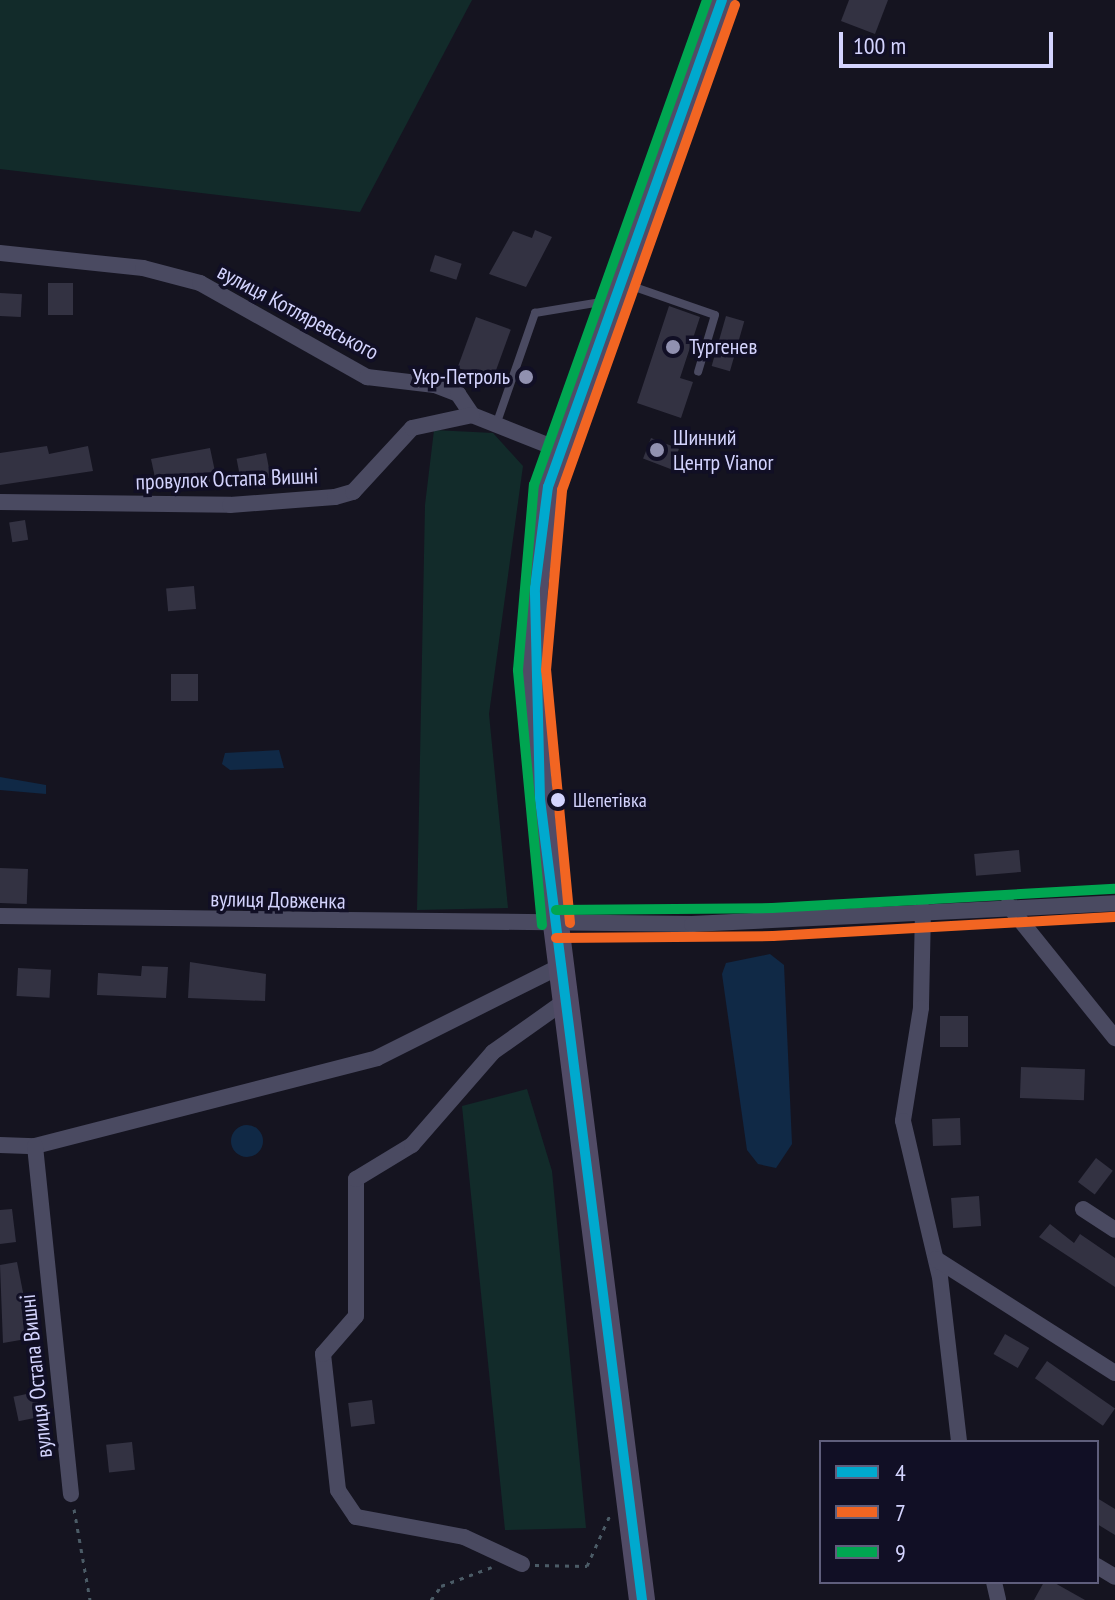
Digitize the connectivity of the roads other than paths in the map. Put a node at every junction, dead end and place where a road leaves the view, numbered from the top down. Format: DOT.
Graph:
graph roads {
  1 [pos="722,0"];
  2 [pos="0,253"];
  3 [pos="615,291"];
  4 [pos="698,372"];
  5 [pos="472,415"];
  6 [pos="496,425"];
  7 [pos="560,450"];
  8 [pos="0,502"];
  9 [pos="1115,903"];
  10 [pos="1008,905"];
  11 [pos="923,910"];
  12 [pos="0,916"];
  13 [pos="556,924"];
  14 [pos="561,966"];
  15 [pos="565,1001"];
  16 [pos="1115,1038"];
  17 [pos="0,1145"];
  18 [pos="35,1146"];
  19 [pos="1083,1209"];
  20 [pos="1115,1230"];
  21 [pos="936,1259"];
  22 [pos="1115,1373"];
  23 [pos="959,1440"];
  24 [pos="71,1494"];
  25 [pos="522,1564"];
  26 [pos="642,1600"];
  1 -- 3 [label="main road"];
  2 -- 5 [label="street, вулиця Котляревського"];
  3 -- 4 [label="lane"];
  3 -- 6 [label="lane"];
  3 -- 7 [label="main road"];
  5 -- 6 [label="street, вулиця Котляревського"];
  5 -- 8 [label="street, провулок Остапа Вишні"];
  6 -- 7 [label="street, вулиця Котляревського"];
  7 -- 13 [label="main road"];
  9 -- 10 [label="street, вулиця Довженка"];
  10 -- 11 [label="street, вулиця Довженка"];
  10 -- 16 [label="street"];
  11 -- 13 [label="street, вулиця Довженка"];
  11 -- 21 [label="street"];
  12 -- 13 [label="street, вулиця Довженка"];
  13 -- 14 [label="main road"];
  14 -- 15 [label="main road"];
  14 -- 18 [label="street"];
  15 -- 25 [label="street"];
  15 -- 26 [label="main road"];
  17 -- 18 [label="street"];
  18 -- 24 [label="street, вулиця Остапа Вишні"];
  19 -- 20 [label="street"];
  21 -- 22 [label="street"];
  21 -- 23 [label="street"];
}
